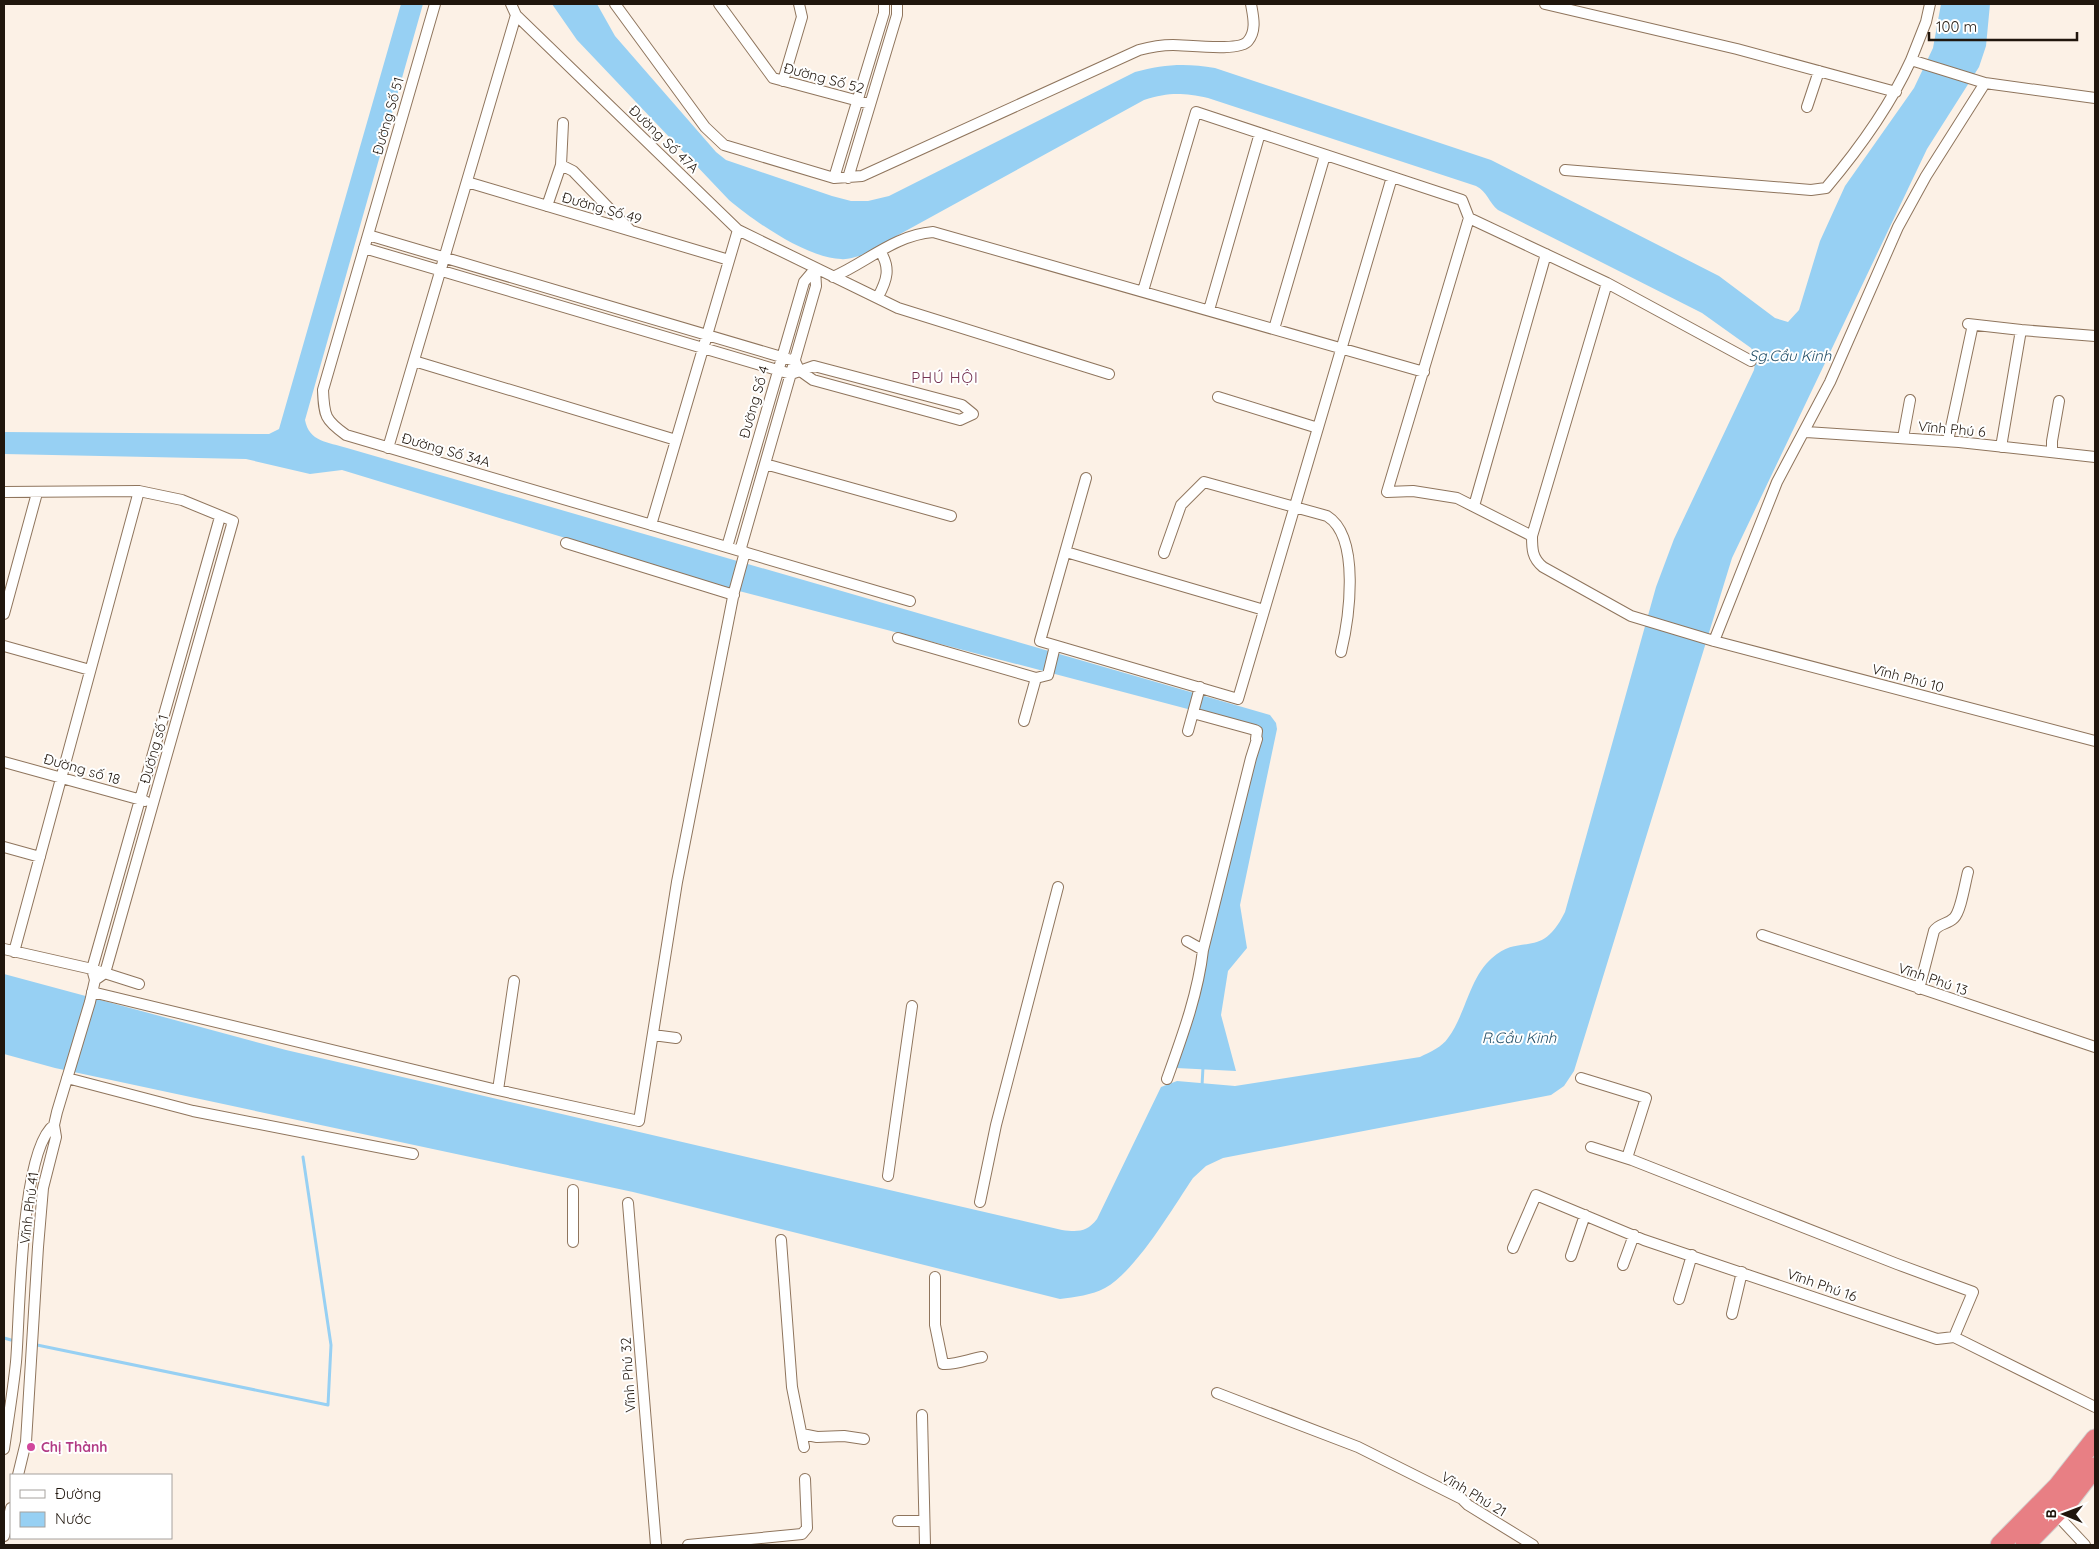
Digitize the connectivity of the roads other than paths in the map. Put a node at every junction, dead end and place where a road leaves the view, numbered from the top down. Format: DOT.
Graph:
graph roads {
  1 [pos="435,4"];
  2 [pos="511,4"];
  3 [pos="615,4"];
  4 [pos="719,4"];
  5 [pos="799,4"];
  6 [pos="884,4"];
  7 [pos="897,4"];
  8 [pos="1251,4"];
  9 [pos="1545,4"];
  10 [pos="1930,4"];
  11 [pos="516,15"];
  12 [pos="1911,60"];
  13 [pos="1819,71"];
  14 [pos="782,81"];
  15 [pos="1982,82"];
  16 [pos="1896,92"];
  17 [pos="2095,98"];
  18 [pos="857,101"];
  19 [pos="870,104"];
  20 [pos="1807,107"];
  21 [pos="563,123"];
  22 [pos="1260,133"];
  23 [pos="1326,155"];
  24 [pos="561,165"];
  25 [pos="1565,170"];
  26 [pos="1392,177"];
  27 [pos="834,178"];
  28 [pos="848,178"];
  29 [pos="467,182"];
  30 [pos="547,206"];
  31 [pos="1470,218"];
  32 [pos="631,230"];
  33 [pos="738,230"];
  34 [pos="368,235"];
  35 [pos="364,248"];
  36 [pos="880,251"];
  37 [pos="1546,254"];
  38 [pos="444,258"];
  39 [pos="729,260"];
  40 [pos="815,269"];
  41 [pos="441,271"];
  42 [pos="833,277"];
  43 [pos="1607,283"];
  44 [pos="1143,291"];
  45 [pos="878,297"];
  46 [pos="1209,310"];
  47 [pos="1274,329"];
  48 [pos="2021,330"];
  49 [pos="707,336"];
  50 [pos="2095,336"];
  51 [pos="703,348"];
  52 [pos="1341,348"];
  53 [pos="782,358"];
  54 [pos="414,361"];
  55 [pos="1750,361"];
  56 [pos="795,368"];
  57 [pos="778,370"];
  58 [pos="1424,372"];
  59 [pos="1109,374"];
  60 [pos="1218,397"];
  61 [pos="1910,400"];
  62 [pos="2059,401"];
  63 [pos="1318,428"];
  64 [pos="1806,432"];
  65 [pos="1903,438"];
  66 [pos="676,440"];
  67 [pos="1948,442"];
  68 [pos="2001,447"];
  69 [pos="388,448"];
  70 [pos="2052,452"];
  71 [pos="2095,457"];
  72 [pos="765,464"];
  73 [pos="1086,478"];
  74 [pos="139,491"];
  75 [pos="4,492"];
  76 [pos="38,493"];
  77 [pos="1474,506"];
  78 [pos="1294,507"];
  79 [pos="951,516"];
  80 [pos="220,517"];
  81 [pos="652,525"];
  82 [pos="1532,536"];
  83 [pos="566,543"];
  84 [pos="727,547"];
  85 [pos="1066,552"];
  86 [pos="1164,553"];
  87 [pos="743,554"];
  88 [pos="8,582"];
  89 [pos="734,594"];
  90 [pos="910,601"];
  91 [pos="1264,610"];
  92 [pos="4,614"];
  93 [pos="898,638"];
  94 [pos="1710,640"];
  95 [pos="4,646"];
  96 [pos="1055,648"];
  97 [pos="1341,652"];
  98 [pos="90,670"];
  99 [pos="1036,678"];
  100 [pos="1199,690"];
  101 [pos="1193,712"];
  102 [pos="1024,721"];
  103 [pos="1188,731"];
  104 [pos="2095,741"];
  105 [pos="4,762"];
  106 [pos="61,778"];
  107 [pos="140,800"];
  108 [pos="153,803"];
  109 [pos="4,847"];
  110 [pos="40,857"];
  111 [pos="1968,872"];
  112 [pos="1058,886"];
  113 [pos="1762,935"];
  114 [pos="1187,941"];
  115 [pos="9,950"];
  116 [pos="1203,950"];
  117 [pos="92,969"];
  118 [pos="105,973"];
  119 [pos="95,980"];
  120 [pos="514,981"];
  121 [pos="138,984"];
  122 [pos="1919,989"];
  123 [pos="91,997"];
  124 [pos="912,1006"];
  125 [pos="652,1035"];
  126 [pos="676,1038"];
  127 [pos="2095,1047"];
  128 [pos="69,1073"];
  129 [pos="1581,1078"];
  130 [pos="1167,1079"];
  131 [pos="498,1090"];
  132 [pos="54,1125"];
  133 [pos="1591,1148"];
  134 [pos="414,1154"];
  135 [pos="1627,1158"];
  136 [pos="888,1176"];
  137 [pos="573,1190"];
  138 [pos="980,1202"];
  139 [pos="628,1203"];
  140 [pos="1586,1215"];
  141 [pos="1634,1235"];
  142 [pos="780,1240"];
  143 [pos="574,1242"];
  144 [pos="1513,1248"];
  145 [pos="1692,1255"];
  146 [pos="1571,1256"];
  147 [pos="1622,1265"];
  148 [pos="1742,1272"];
  149 [pos="935,1277"];
  150 [pos="1679,1299"];
  151 [pos="1732,1314"];
  152 [pos="1954,1337"];
  153 [pos="17,1346"];
  154 [pos="32,1348"];
  155 [pos="982,1357"];
  156 [pos="1217,1393"];
  157 [pos="2095,1407"];
  158 [pos="922,1415"];
  159 [pos="802,1434"];
  160 [pos="2095,1438"];
  161 [pos="864,1439"];
  162 [pos="804,1447"];
  163 [pos="4,1449"];
  164 [pos="2095,1467"];
  165 [pos="18,1474"];
  166 [pos="805,1479"];
  167 [pos="2056,1514"];
  168 [pos="6,1519"];
  169 [pos="898,1520"];
  170 [pos="923,1521"];
  171 [pos="4,1536"];
  172 [pos="656,1545"];
  173 [pos="688,1545"];
  174 [pos="925,1545"];
  175 [pos="1533,1545"];
  176 [pos="2000,1545"];
  177 [pos="2025,1545"];
  178 [pos="2085,1545"];
  1 -- 34 [label="street, Đường Số 51"];
  2 -- 11 [label="street, Đường Số 47A"];
  3 -- 27 [label="street"];
  4 -- 14 [label="street, Đường Số 52"];
  5 -- 14 [label="street"];
  6 -- 18 [label="street"];
  7 -- 19 [label="street"];
  8 -- 28 [label="street"];
  9 -- 13 [label="street"];
  10 -- 12 [label="street"];
  11 -- 29 [label="street"];
  11 -- 33 [label="street, Đường Số 47A"];
  12 -- 15 [label="street"];
  12 -- 16 [label="street"];
  13 -- 16 [label="street"];
  13 -- 20 [label="street"];
  14 -- 18 [label="street, Đường Số 52"];
  15 -- 17 [label="street"];
  15 -- 64 [label="street"];
  16 -- 25 [label="street"];
  18 -- 19 [label="street, Đường Số 52"];
  18 -- 27 [label="street"];
  19 -- 28 [label="street"];
  21 -- 24 [label="street"];
  22 -- 23 [label="street"];
  22 -- 44 [label="street"];
  22 -- 46 [label="street"];
  23 -- 26 [label="street"];
  23 -- 47 [label="street"];
  24 -- 30 [label="street"];
  24 -- 32 [label="street"];
  26 -- 31 [label="street"];
  26 -- 52 [label="street"];
  27 -- 28 [label="street"];
  29 -- 30 [label="street, Đường Số 49"];
  29 -- 38 [label="street"];
  30 -- 32 [label="street, Đường Số 49"];
  31 -- 37 [label="street"];
  31 -- 58 [label="street"];
  32 -- 39 [label="street, Đường Số 49"];
  33 -- 39 [label="street"];
  33 -- 40 [label="street, Đường Số 47A"];
  34 -- 35 [label="street, Đường Số 34A"];
  34 -- 38 [label="street"];
  35 -- 41 [label="street"];
  35 -- 69 [label="street, Đường Số 34A"];
  36 -- 42 [label="street"];
  36 -- 44 [label="street"];
  36 -- 45 [label="street"];
  37 -- 43 [label="street"];
  37 -- 77 [label="street"];
  38 -- 41 [label="street"];
  38 -- 49 [label="street"];
  39 -- 49 [label="street"];
  40 -- 42 [label="street, Đường Số 47A"];
  40 -- 53 [label="street, Đường Số 4"];
  40 -- 56 [label="street"];
  41 -- 51 [label="street"];
  41 -- 54 [label="street"];
  42 -- 45 [label="street, Đường Số 47A"];
  43 -- 55 [label="street"];
  43 -- 82 [label="street"];
  44 -- 46 [label="street"];
  45 -- 59 [label="street, Đường Số 47A"];
  46 -- 47 [label="street"];
  47 -- 52 [label="street"];
  48 -- 50 [label="street"];
  48 -- 67 [label="street"];
  48 -- 68 [label="street"];
  49 -- 51 [label="street"];
  49 -- 53 [label="street"];
  51 -- 57 [label="street"];
  51 -- 66 [label="street"];
  52 -- 58 [label="street"];
  52 -- 63 [label="street"];
  53 -- 56 [label="street"];
  53 -- 57 [label="street, Đường Số 4"];
  54 -- 66 [label="street"];
  54 -- 69 [label="street"];
  56 -- 56 [label="street"];
  56 -- 57 [label="street"];
  56 -- 72 [label="street"];
  57 -- 84 [label="street, Đường Số 4"];
  58 -- 77 [label="street"];
  60 -- 63 [label="street"];
  61 -- 65 [label="street"];
  62 -- 70 [label="street"];
  63 -- 78 [label="street"];
  64 -- 65 [label="street, Vĩnh Phú 6"];
  64 -- 94 [label="street"];
  65 -- 67 [label="street, Vĩnh Phú 6"];
  66 -- 81 [label="street"];
  67 -- 68 [label="street, Vĩnh Phú 6"];
  68 -- 70 [label="street, Vĩnh Phú 6"];
  69 -- 81 [label="street, Đường Số 34A"];
  70 -- 71 [label="street, Vĩnh Phú 6"];
  72 -- 79 [label="street"];
  72 -- 87 [label="street"];
  73 -- 85 [label="street"];
  74 -- 76 [label="street"];
  74 -- 80 [label="street"];
  74 -- 98 [label="street"];
  75 -- 76 [label="street"];
  76 -- 88 [label="street"];
  77 -- 82 [label="street"];
  78 -- 86 [label="street"];
  78 -- 91 [label="street"];
  78 -- 97 [label="street"];
  80 -- 107 [label="street, Đường số 1"];
  80 -- 108 [label="street, Đường số 1"];
  81 -- 84 [label="street, Đường Số 34A"];
  82 -- 94 [label="street, Vĩnh Phú 10"];
  83 -- 89 [label="street"];
  84 -- 87 [label="street, Đường Số 34A"];
  85 -- 91 [label="street"];
  85 -- 96 [label="street"];
  87 -- 89 [label="street"];
  87 -- 90 [label="street, Đường Số 34A"];
  88 -- 92 [label="street"];
  89 -- 125 [label="street"];
  91 -- 100 [label="street"];
  93 -- 99 [label="street"];
  94 -- 104 [label="street, Vĩnh Phú 10"];
  95 -- 98 [label="street"];
  96 -- 99 [label="street"];
  96 -- 100 [label="street"];
  98 -- 106 [label="street"];
  99 -- 102 [label="street"];
  100 -- 101 [label="street"];
  101 -- 103 [label="street"];
  101 -- 116 [label="street"];
  105 -- 106 [label="street, Đường số 18"];
  106 -- 107 [label="street, Đường số 18"];
  106 -- 110 [label="street"];
  107 -- 108 [label="street, Đường số 18"];
  107 -- 117 [label="street, Đường số 1"];
  108 -- 118 [label="street, Đường số 1"];
  109 -- 110 [label="street"];
  110 -- 115 [label="street"];
  111 -- 122 [label="street"];
  112 -- 138 [label="street"];
  113 -- 122 [label="street, Vĩnh Phú 13"];
  114 -- 116 [label="street"];
  115 -- 117 [label="street"];
  116 -- 130 [label="street"];
  117 -- 118 [label="street"];
  117 -- 119 [label="street"];
  118 -- 119 [label="street"];
  118 -- 121 [label="street"];
  119 -- 123 [label="street"];
  120 -- 131 [label="street"];
  122 -- 127 [label="street, Vĩnh Phú 13"];
  123 -- 128 [label="street"];
  123 -- 131 [label="street"];
  124 -- 136 [label="street"];
  125 -- 126 [label="street"];
  125 -- 131 [label="street"];
  128 -- 132 [label="street"];
  128 -- 134 [label="street"];
  129 -- 135 [label="street"];
  132 -- 153 [label="street, Vĩnh Phú 41"];
  132 -- 154 [label="street, Vĩnh Phú 41"];
  133 -- 135 [label="street"];
  135 -- 152 [label="street"];
  137 -- 143 [label="street"];
  139 -- 172 [label="street, Vĩnh Phú 32"];
  140 -- 141 [label="street, Vĩnh Phú 16"];
  140 -- 144 [label="street, Vĩnh Phú 16"];
  140 -- 146 [label="street"];
  141 -- 145 [label="street, Vĩnh Phú 16"];
  141 -- 147 [label="street"];
  142 -- 159 [label="street"];
  145 -- 148 [label="street, Vĩnh Phú 16"];
  145 -- 150 [label="street"];
  148 -- 151 [label="street"];
  148 -- 152 [label="street, Vĩnh Phú 16"];
  149 -- 155 [label="street"];
  152 -- 157 [label="street, Vĩnh Phú 16"];
  153 -- 154 [label="street"];
  153 -- 163 [label="street, Vĩnh Phú 41"];
  154 -- 165 [label="street, Vĩnh Phú 41"];
  156 -- 175 [label="street, Vĩnh Phú 21"];
  158 -- 170 [label="street"];
  159 -- 161 [label="street"];
  159 -- 162 [label="street"];
  160 -- 176 [label="highway"];
  164 -- 167 [label="highway"];
  166 -- 173 [label="street"];
  167 -- 177 [label="highway"];
  167 -- 178 [label="street"];
  168 -- 171 [label="street"];
  169 -- 170 [label="street"];
  170 -- 174 [label="street"];
}
